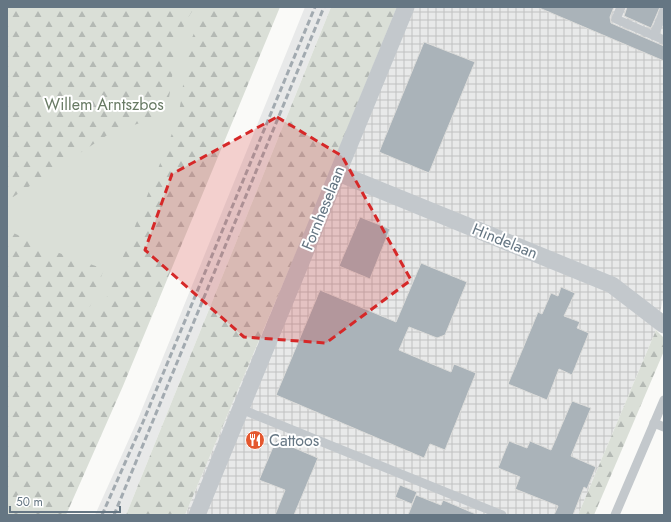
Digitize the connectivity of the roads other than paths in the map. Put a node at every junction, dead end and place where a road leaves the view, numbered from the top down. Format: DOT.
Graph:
graph roads {
  1 [pos="406,7"];
  2 [pos="620,7"];
  3 [pos="664,11"];
  4 [pos="654,35"];
  5 [pos="664,40"];
  6 [pos="338,173"];
  7 [pos="664,325"];
  8 [pos="664,400"];
  9 [pos="241,409"];
  10 [pos="654,423"];
  11 [pos="664,427"];
  12 [pos="197,515"];
  13 [pos="502,515"];
  14 [pos="615,515"];
  1 -- 6 [label="street, Fornheselaan"];
  2 -- 4 [label="lane"];
  3 -- 4 [label="lane"];
  4 -- 5 [label="lane"];
  6 -- 7 [label="street, Hindelaan"];
  6 -- 9 [label="street, Fornheselaan"];
  8 -- 10 [label="lane"];
  9 -- 12 [label="street, Fornheselaan"];
  9 -- 13 [label="lane"];
  10 -- 11 [label="lane"];
  10 -- 14 [label="lane"];
}
